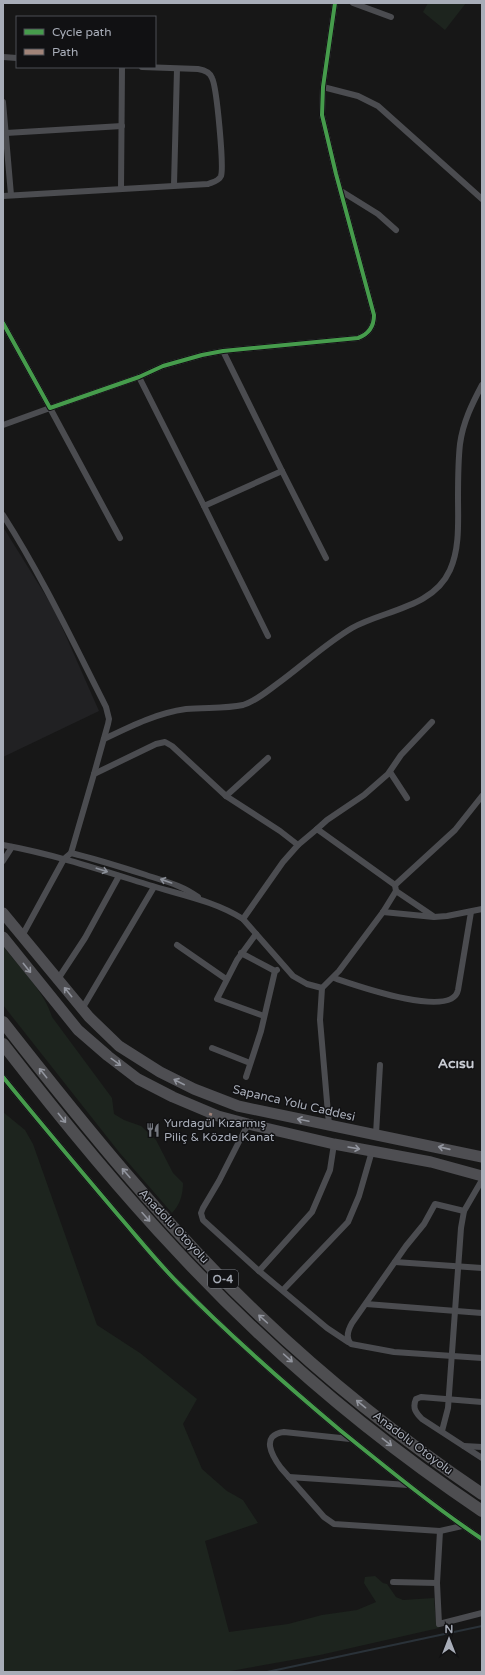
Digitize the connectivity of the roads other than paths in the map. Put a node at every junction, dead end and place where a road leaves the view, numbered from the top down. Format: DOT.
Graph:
graph roads {
  1 [pos="335,3"];
  2 [pos="353,3"];
  3 [pos="391,17"];
  4 [pos="3,57"];
  5 [pos="16,58"];
  6 [pos="122,68"];
  7 [pos="156,68"];
  8 [pos="177,69"];
  9 [pos="323,86"];
  10 [pos="3,102"];
  11 [pos="122,126"];
  12 [pos="6,133"];
  13 [pos="174,185"];
  14 [pos="121,189"];
  15 [pos="341,191"];
  16 [pos="11,195"];
  17 [pos="3,196"];
  18 [pos="482,200"];
  19 [pos="396,230"];
  20 [pos="3,323"];
  21 [pos="223,351"];
  22 [pos="139,377"];
  23 [pos="482,385"];
  24 [pos="50,408"];
  25 [pos="3,425"];
  26 [pos="282,471"];
  27 [pos="204,506"];
  28 [pos="3,515"];
  29 [pos="120,538"];
  30 [pos="326,558"];
  31 [pos="268,636"];
  32 [pos="432,722"];
  33 [pos="104,739"];
  34 [pos="268,758"];
  35 [pos="390,772"];
  36 [pos="94,774"];
  37 [pos="226,796"];
  38 [pos="482,796"];
  39 [pos="408,798"];
  40 [pos="317,829"];
  41 [pos="3,845"];
  42 [pos="298,845"];
  43 [pos="12,847"];
  44 [pos="71,853"];
  45 [pos="64,859"];
  46 [pos="3,861"];
  47 [pos="119,876"];
  48 [pos="154,887"];
  49 [pos="396,888"];
  50 [pos="200,899"];
  51 [pos="482,909"];
  52 [pos="383,912"];
  53 [pos="471,912"];
  54 [pos="3,913"];
  55 [pos="434,916"];
  56 [pos="244,919"];
  57 [pos="256,934"];
  58 [pos="22,936"];
  59 [pos="3,937"];
  60 [pos="177,945"];
  61 [pos="241,953"];
  62 [pos="284,967"];
  63 [pos="274,971"];
  64 [pos="334,978"];
  65 [pos="58,979"];
  66 [pos="226,979"];
  67 [pos="322,988"];
  68 [pos="82,1009"];
  69 [pos="264,1016"];
  70 [pos="3,1022"];
  71 [pos="3,1044"];
  72 [pos="212,1048"];
  73 [pos="250,1063"];
  74 [pos="380,1065"];
  75 [pos="3,1077"];
  76 [pos="246,1077"];
  77 [pos="211,1113"];
  78 [pos="207,1124"];
  79 [pos="248,1124"];
  80 [pos="329,1125"];
  81 [pos="376,1134"];
  82 [pos="334,1144"];
  83 [pos="372,1151"];
  84 [pos="482,1156"];
  85 [pos="482,1176"];
  86 [pos="482,1180"];
  87 [pos="464,1210"];
  88 [pos="395,1262"];
  89 [pos="459,1267"];
  90 [pos="482,1268"];
  91 [pos="259,1271"];
  92 [pos="283,1290"];
  93 [pos="366,1304"];
  94 [pos="456,1311"];
  95 [pos="482,1313"];
  96 [pos="348,1342"];
  97 [pos="452,1356"];
  98 [pos="482,1358"];
  99 [pos="449,1399"];
  100 [pos="482,1402"];
  101 [pos="442,1431"];
  102 [pos="351,1439"];
  103 [pos="464,1446"];
  104 [pos="482,1447"];
  105 [pos="482,1458"];
  106 [pos="289,1477"];
  107 [pos="408,1485"];
  108 [pos="482,1494"];
  109 [pos="482,1511"];
  110 [pos="462,1526"];
  111 [pos="440,1531"];
  112 [pos="482,1539"];
  113 [pos="394,1582"];
  114 [pos="437,1583"];
  115 [pos="482,1613"];
  1 -- 9 [label="street"];
  2 -- 3 [label="street"];
  4 -- 5 [label="street"];
  6 -- 11 [label="street"];
  7 -- 8 [label="street"];
  8 -- 13 [label="street"];
  8 -- 13 [label="street"];
  9 -- 15 [label="street"];
  9 -- 18 [label="street"];
  10 -- 12 [label="street"];
  11 -- 12 [label="street"];
  11 -- 14 [label="street"];
  12 -- 16 [label="street"];
  13 -- 14 [label="street"];
  14 -- 16 [label="street"];
  15 -- 19 [label="street"];
  15 -- 21 [label="street"];
  16 -- 17 [label="street"];
  20 -- 24 [label="street"];
  21 -- 22 [label="street"];
  21 -- 26 [label="street"];
  22 -- 24 [label="street"];
  22 -- 27 [label="street"];
  23 -- 33 [label="street"];
  24 -- 25 [label="street"];
  24 -- 29 [label="street"];
  26 -- 27 [label="street"];
  26 -- 30 [label="street"];
  27 -- 31 [label="street"];
  28 -- 33 [label="street"];
  32 -- 35 [label="street"];
  33 -- 36 [label="street"];
  34 -- 37 [label="street"];
  35 -- 39 [label="street"];
  35 -- 40 [label="street"];
  36 -- 37 [label="street"];
  36 -- 44 [label="street"];
  37 -- 42 [label="street"];
  38 -- 49 [label="street"];
  40 -- 42 [label="street"];
  40 -- 49 [label="street"];
  41 -- 43 [label="street"];
  42 -- 56 [label="street"];
  43 -- 45 [label="street"];
  43 -- 46 [label="street"];
  44 -- 45 [label="street"];
  50 -- 44 [label="street, one-way"];
  45 -- 47 [label="street, one-way"];
  45 -- 58 [label="street"];
  47 -- 48 [label="street"];
  47 -- 65 [label="street"];
  48 -- 50 [label="street"];
  48 -- 68 [label="street"];
  49 -- 52 [label="street"];
  49 -- 55 [label="street"];
  50 -- 56 [label="street"];
  51 -- 53 [label="street"];
  52 -- 55 [label="street"];
  52 -- 64 [label="street"];
  53 -- 55 [label="street"];
  53 -- 64 [label="street"];
  54 -- 58 [label="highway, Sapanca Yolu Caddesi"];
  56 -- 57 [label="street"];
  57 -- 61 [label="street"];
  57 -- 62 [label="street"];
  58 -- 65 [label="highway, Sapanca Yolu Caddesi"];
  59 -- 77 [label="highway, one-way"];
  60 -- 66 [label="street"];
  61 -- 63 [label="street"];
  61 -- 66 [label="street"];
  62 -- 63 [label="street"];
  62 -- 67 [label="street"];
  63 -- 69 [label="street"];
  64 -- 67 [label="street"];
  68 -- 65 [label="highway, Sapanca Yolu Caddesi, one-way"];
  66 -- 69 [label="street"];
  67 -- 80 [label="street"];
  80 -- 68 [label="highway, Sapanca Yolu Caddesi, one-way"];
  69 -- 73 [label="street"];
  108 -- 70 [label="highway, Anadolu Otoyolu / O-4, one-way"];
  71 -- 109 [label="highway, Anadolu Otoyolu / O-4, one-way"];
  72 -- 73 [label="street"];
  73 -- 76 [label="street"];
  74 -- 81 [label="street"];
  75 -- 102 [label="street"];
  77 -- 78 [label="street"];
  77 -- 79 [label="highway"];
  79 -- 82 [label="highway"];
  79 -- 91 [label="street"];
  80 -- 81 [label="highway, Sapanca Yolu Caddesi"];
  84 -- 81 [label="highway, Sapanca Yolu Caddesi, one-way"];
  82 -- 83 [label="highway, one-way"];
  82 -- 91 [label="street"];
  83 -- 85 [label="highway"];
  83 -- 92 [label="street"];
  86 -- 87 [label="street"];
  87 -- 88 [label="street"];
  87 -- 89 [label="street"];
  88 -- 89 [label="street"];
  88 -- 93 [label="street"];
  89 -- 90 [label="street"];
  89 -- 94 [label="street"];
  91 -- 92 [label="street"];
  92 -- 96 [label="street"];
  93 -- 94 [label="street"];
  93 -- 96 [label="street"];
  94 -- 95 [label="street"];
  94 -- 97 [label="street"];
  96 -- 97 [label="street"];
  97 -- 98 [label="street"];
  97 -- 99 [label="street"];
  99 -- 100 [label="street"];
  99 -- 101 [label="street"];
  99 -- 101 [label="street"];
  101 -- 103 [label="street"];
  102 -- 106 [label="street"];
  102 -- 107 [label="street"];
  103 -- 104 [label="street"];
  103 -- 105 [label="street"];
  106 -- 107 [label="street"];
  106 -- 111 [label="street"];
  107 -- 110 [label="street"];
  110 -- 111 [label="street"];
  110 -- 112 [label="street"];
  111 -- 114 [label="street"];
  113 -- 114 [label="street"];
  114 -- 115 [label="street"];
}
